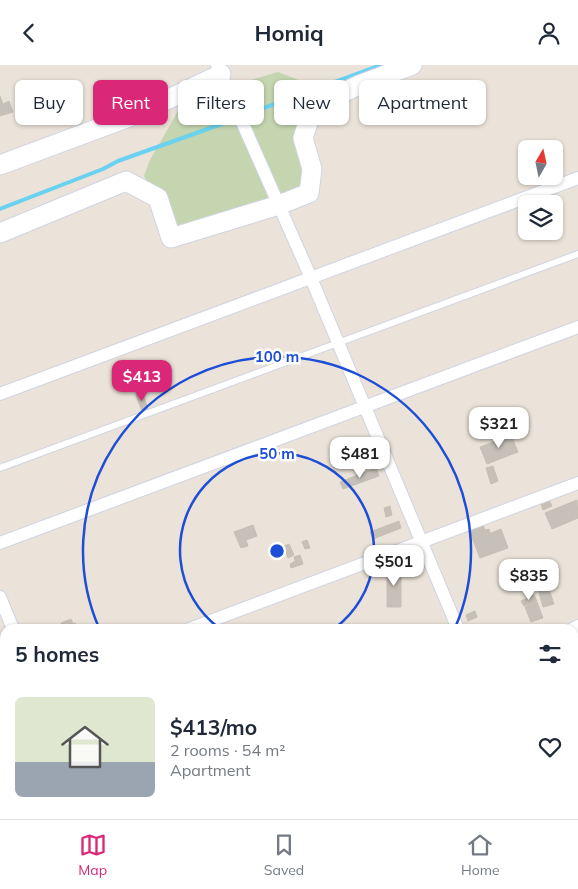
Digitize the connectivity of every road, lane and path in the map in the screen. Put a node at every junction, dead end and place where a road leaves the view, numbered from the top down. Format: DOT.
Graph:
graph roads {
  1 [pos="412,65"];
  2 [pos="219,69"];
  3 [pos="0,165"];
  4 [pos="578,178"];
  5 [pos="279,205"];
  6 [pos="0,233"];
  7 [pos="578,254"];
  8 [pos="311,278"];
  9 [pos="578,327"];
  10 [pos="338,343"];
  11 [pos="0,394"];
  12 [pos="364,407"];
  13 [pos="0,468"];
  14 [pos="578,483"];
  15 [pos="421,542"];
  16 [pos="0,543"];
  17 [pos="0,597"];
  18 [pos="11,624"];
  19 [pos="202,624"];
  20 [pos="456,624"];
  1 -- 5 [label="street"];
  2 -- 3 [label="street"];
  2 -- 5 [label="street"];
  4 -- 8 [label="street"];
  5 -- 6 [label="street"];
  5 -- 8 [label="street"];
  7 -- 10 [label="lane"];
  8 -- 10 [label="street"];
  8 -- 11 [label="street"];
  9 -- 12 [label="street"];
  10 -- 12 [label="street"];
  10 -- 13 [label="lane"];
  12 -- 15 [label="street"];
  12 -- 16 [label="street"];
  14 -- 15 [label="street"];
  15 -- 19 [label="street"];
  15 -- 20 [label="street"];
  17 -- 18 [label="street"];
}
